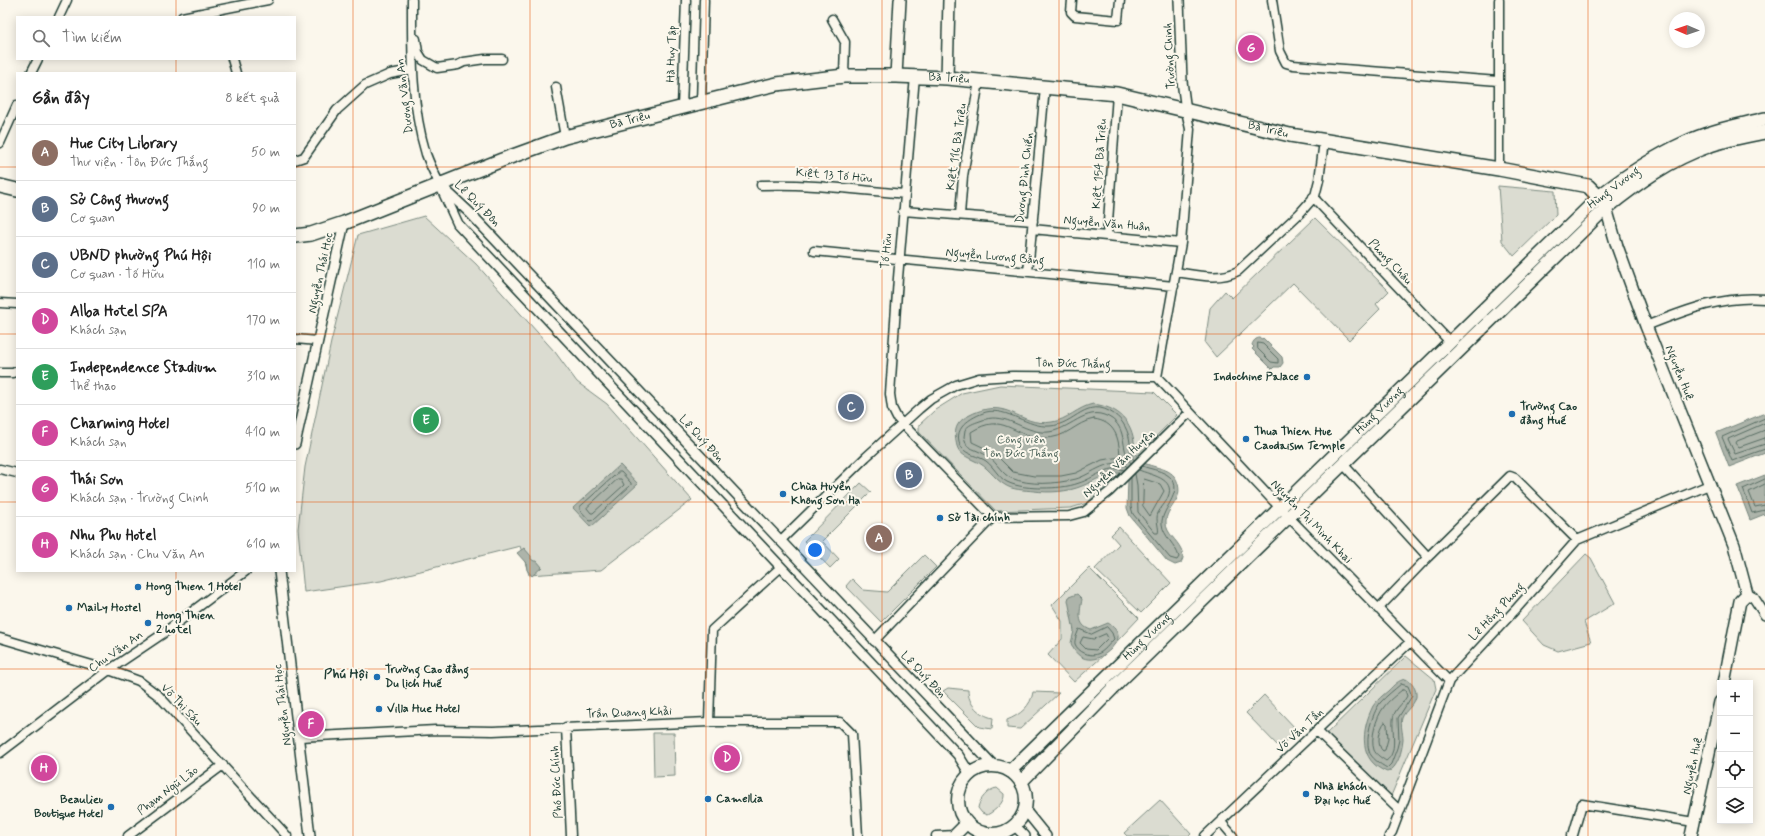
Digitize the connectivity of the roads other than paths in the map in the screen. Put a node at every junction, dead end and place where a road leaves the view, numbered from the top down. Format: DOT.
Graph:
graph roads {
  1 [pos="67,0"];
  2 [pos="268,0"];
  3 [pos="412,0"];
  4 [pos="686,0"];
  5 [pos="704,0"];
  6 [pos="900,0"];
  7 [pos="949,0"];
  8 [pos="1072,0"];
  9 [pos="1120,0"];
  10 [pos="1179,0"];
  11 [pos="1272,0"];
  12 [pos="1499,0"];
  13 [pos="218,14"];
  14 [pos="59,16"];
  15 [pos="194,16"];
  16 [pos="832,19"];
  17 [pos="412,25"];
  18 [pos="502,59"];
  19 [pos="38,60"];
  20 [pos="232,60"];
  21 [pos="412,70"];
  22 [pos="32,72"];
  23 [pos="236,72"];
  24 [pos="844,76"];
  25 [pos="896,76"];
  26 [pos="915,76"];
  27 [pos="947,78"];
  28 [pos="978,81"];
  29 [pos="1498,81"];
  30 [pos="1045,87"];
  31 [pos="556,88"];
  32 [pos="1118,94"];
  33 [pos="701,104"];
  34 [pos="16,107"];
  35 [pos="682,108"];
  36 [pos="1186,111"];
  37 [pos="1765,119"];
  38 [pos="1765,132"];
  39 [pos="565,137"];
  40 [pos="1324,141"];
  41 [pos="0,143"];
  42 [pos="296,160"];
  43 [pos="1499,169"];
  44 [pos="440,185"];
  45 [pos="761,185"];
  46 [pos="0,186"];
  47 [pos="16,190"];
  48 [pos="905,194"];
  49 [pos="1599,197"];
  50 [pos="1313,198"];
  51 [pos="1606,208"];
  52 [pos="903,211"];
  53 [pos="960,215"];
  54 [pos="344,223"];
  55 [pos="1032,225"];
  56 [pos="296,236"];
  57 [pos="1107,236"];
  58 [pos="1181,243"];
  59 [pos="814,251"];
  60 [pos="899,260"];
  61 [pos="1028,272"];
  62 [pos="1176,272"];
  63 [pos="1174,286"];
  64 [pos="1765,299"];
  65 [pos="0,303"];
  66 [pos="16,304"];
  67 [pos="1646,326"];
  68 [pos="296,339"];
  69 [pos="318,341"];
  70 [pos="1450,342"];
  71 [pos="603,353"];
  72 [pos="590,365"];
  73 [pos="16,372"];
  74 [pos="0,373"];
  75 [pos="1157,377"];
  76 [pos="1190,412"];
  77 [pos="298,416"];
  78 [pos="902,424"];
  79 [pos="296,435"];
  80 [pos="1343,464"];
  81 [pos="0,469"];
  82 [pos="16,473"];
  83 [pos="1709,485"];
  84 [pos="1284,512"];
  85 [pos="993,517"];
  86 [pos="1577,540"];
  87 [pos="780,541"];
  88 [pos="768,554"];
  89 [pos="1428,557"];
  90 [pos="781,567"];
  91 [pos="245,572"];
  92 [pos="279,572"];
  93 [pos="1746,594"];
  94 [pos="1378,609"];
  95 [pos="1765,615"];
  96 [pos="0,638"];
  97 [pos="874,641"];
  98 [pos="1410,642"];
  99 [pos="109,670"];
  100 [pos="1725,680"];
  101 [pos="1449,681"];
  102 [pos="923,692"];
  103 [pos="910,704"];
  104 [pos="1717,716"];
  105 [pos="709,722"];
  106 [pos="566,727"];
  107 [pos="1316,731"];
  108 [pos="299,737"];
  109 [pos="0,753"];
  110 [pos="223,765"];
  111 [pos="994,766"];
  112 [pos="1010,771"];
  113 [pos="970,774"];
  114 [pos="1021,782"];
  115 [pos="1025,810"];
  116 [pos="1400,811"];
  117 [pos="1220,822"];
  118 [pos="1694,822"];
  119 [pos="1015,826"];
  120 [pos="969,828"];
  121 [pos="986,835"];
  122 [pos="128,836"];
  123 [pos="287,836"];
  124 [pos="310,836"];
  125 [pos="571,836"];
  126 [pos="858,836"];
  127 [pos="936,836"];
  128 [pos="954,836"];
  129 [pos="1025,836"];
  130 [pos="1046,836"];
  131 [pos="1205,836"];
  132 [pos="1234,836"];
  133 [pos="1389,836"];
  134 [pos="1571,836"];
  135 [pos="1691,836"];
  1 -- 14 [label="street"];
  2 -- 13 [label="street"];
  3 -- 17 [label="street, Dương Văn An"];
  4 -- 35 [label="street, Hà Huy Tập"];
  5 -- 33 [label="street"];
  6 -- 25 [label="main road"];
  7 -- 27 [label="main road"];
  8 -- 9 [label="street"];
  10 -- 36 [label="street, Trường Chinh"];
  11 -- 29 [label="street"];
  12 -- 29 [label="street"];
  13 -- 15 [label="street"];
  16 -- 24 [label="street"];
  17 -- 18 [label="street"];
  17 -- 21 [label="street, Dương Văn An"];
  19 -- 22 [label="street"];
  20 -- 23 [label="street"];
  21 -- 42 [label="street"];
  21 -- 44 [label="street, Dương Văn An"];
  24 -- 25 [label="highway, Bà Triệu"];
  24 -- 33 [label="highway, Bà Triệu"];
  25 -- 26 [label="highway, Bà Triệu"];
  26 -- 27 [label="highway, Bà Triệu"];
  26 -- 48 [label="street, Tố Hữu"];
  27 -- 28 [label="highway, Bà Triệu"];
  28 -- 30 [label="highway, Bà Triệu"];
  28 -- 53 [label="street, Kiệt 116 Bà Triệu"];
  29 -- 43 [label="street"];
  30 -- 32 [label="highway, Bà Triệu"];
  30 -- 55 [label="street, Dương Đình Chiến"];
  31 -- 39 [label="street"];
  32 -- 36 [label="highway, Bà Triệu"];
  32 -- 57 [label="street, Kiệt 154 Bà Triệu"];
  33 -- 35 [label="highway, Bà Triệu"];
  34 -- 41 [label="street"];
  35 -- 39 [label="highway, Bà Triệu"];
  36 -- 40 [label="highway, Bà Triệu"];
  36 -- 58 [label="street"];
  37 -- 49 [label="highway, Hùng Vương"];
  38 -- 51 [label="highway, Hùng Vương"];
  39 -- 44 [label="highway, Bà Triệu"];
  40 -- 43 [label="highway, Bà Triệu"];
  40 -- 50 [label="street"];
  43 -- 49 [label="highway, Bà Triệu"];
  44 -- 54 [label="highway, Bà Triệu"];
  44 -- 71 [label="street, Lê Quý Đôn"];
  44 -- 72 [label="street, Lê Quý Đôn"];
  45 -- 48 [label="street, Kiệt 13 Tố Hữu"];
  46 -- 47 [label="highway"];
  48 -- 52 [label="street, Tố Hữu"];
  49 -- 51 [label="highway, Bà Triệu"];
  49 -- 70 [label="main road, Hùng Vương"];
  50 -- 62 [label="street"];
  50 -- 70 [label="street, Phong Châu"];
  51 -- 67 [label="main road, Nguyễn Huệ"];
  51 -- 80 [label="main road, Hùng Vương"];
  52 -- 53 [label="street"];
  52 -- 60 [label="street, Tố Hữu"];
  53 -- 55 [label="street"];
  54 -- 56 [label="highway, Bà Triệu"];
  54 -- 69 [label="street, Nguyễn Thái Học"];
  55 -- 57 [label="street, Nguyễn Văn Huân"];
  55 -- 61 [label="street, Dương Đình Chiến"];
  57 -- 58 [label="street, Nguyễn Văn Huân"];
  58 -- 62 [label="street"];
  59 -- 60 [label="street, Nguyễn Lương Bằng"];
  60 -- 61 [label="street, Nguyễn Lương Bằng"];
  60 -- 78 [label="street, Tố Hữu"];
  61 -- 63 [label="street, Nguyễn Lương Bằng"];
  62 -- 63 [label="street"];
  63 -- 75 [label="street"];
  64 -- 67 [label="street"];
  65 -- 66 [label="street"];
  67 -- 83 [label="main road, Nguyễn Huệ"];
  68 -- 69 [label="street"];
  69 -- 77 [label="street, Nguyễn Thái Học"];
  70 -- 84 [label="main road, Hùng Vương"];
  71 -- 72 [label="street"];
  71 -- 87 [label="street, Lê Quý Đôn"];
  72 -- 88 [label="street, Lê Quý Đôn"];
  73 -- 74 [label="street"];
  75 -- 76 [label="street, Nguyễn Thị Minh Khai"];
  75 -- 78 [label="street, Tôn Đức Thắng"];
  76 -- 84 [label="street, Nguyễn Thị Minh Khai"];
  76 -- 85 [label="street, Nguyễn Văn Huyên"];
  77 -- 79 [label="street, Nguyễn Thái Học"];
  78 -- 85 [label="street"];
  78 -- 87 [label="street, Tôn Đức Thắng"];
  80 -- 84 [label="main road, Hùng Vương"];
  80 -- 89 [label="street"];
  81 -- 82 [label="street"];
  83 -- 86 [label="street, Lê Hồng Phong"];
  83 -- 93 [label="main road, Nguyễn Huệ"];
  84 -- 94 [label="street, Nguyễn Thị Minh Khai"];
  84 -- 112 [label="main road, Hùng Vương"];
  84 -- 114 [label="main road, Hùng Vương"];
  85 -- 97 [label="street"];
  86 -- 89 [label="street"];
  86 -- 101 [label="street, Lê Hồng Phong"];
  87 -- 88 [label="street"];
  87 -- 97 [label="street, Lê Quý Đôn"];
  88 -- 90 [label="street, Lê Quý Đôn"];
  89 -- 94 [label="street"];
  90 -- 103 [label="street, Lê Quý Đôn"];
  90 -- 105 [label="street"];
  91 -- 99 [label="street, Chu Văn An"];
  92 -- 108 [label="street, Nguyễn Thái Học"];
  93 -- 95 [label="street"];
  93 -- 100 [label="main road"];
  94 -- 98 [label="street, Nguyễn Thị Minh Khai"];
  96 -- 99 [label="street, Võ Thị Sáu"];
  97 -- 102 [label="street, Lê Quý Đôn"];
  98 -- 101 [label="street, Nguyễn Thị Minh Khai"];
  98 -- 107 [label="street, Võ Văn Tần"];
  99 -- 109 [label="street, Chu Văn An"];
  99 -- 110 [label="street, Võ Thị Sáu"];
  101 -- 116 [label="street, Lê Hồng Phong"];
  102 -- 103 [label="street"];
  102 -- 111 [label="street, Lê Quý Đôn"];
  103 -- 113 [label="street, Lê Quý Đôn"];
  104 -- 118 [label="main road, Nguyễn Huệ"];
  105 -- 106 [label="street, Trần Quang Khải"];
  105 -- 126 [label="street, Trần Quang Khải"];
  106 -- 108 [label="street, Trần Quang Khải"];
  106 -- 125 [label="street, Phó Đức Chính"];
  107 -- 116 [label="street"];
  107 -- 117 [label="street, Võ Văn Tần"];
  108 -- 124 [label="street, Nguyễn Thái Học"];
  110 -- 122 [label="street, Phạm Ngũ Lão"];
  110 -- 123 [label="street, Võ Thị Sáu"];
  111 -- 112 [label="main road"];
  111 -- 113 [label="main road"];
  112 -- 114 [label="main road"];
  113 -- 120 [label="main road"];
  114 -- 115 [label="main road"];
  115 -- 119 [label="main road"];
  115 -- 130 [label="street"];
  116 -- 133 [label="street, Lê Hồng Phong"];
  117 -- 131 [label="street, Võ Văn Tần"];
  117 -- 132 [label="street"];
  118 -- 134 [label="street"];
  118 -- 135 [label="main road, Nguyễn Huệ"];
  119 -- 121 [label="main road"];
  119 -- 129 [label="street"];
  120 -- 121 [label="main road"];
  120 -- 128 [label="main road"];
  127 -- 128 [label="street"];
}
